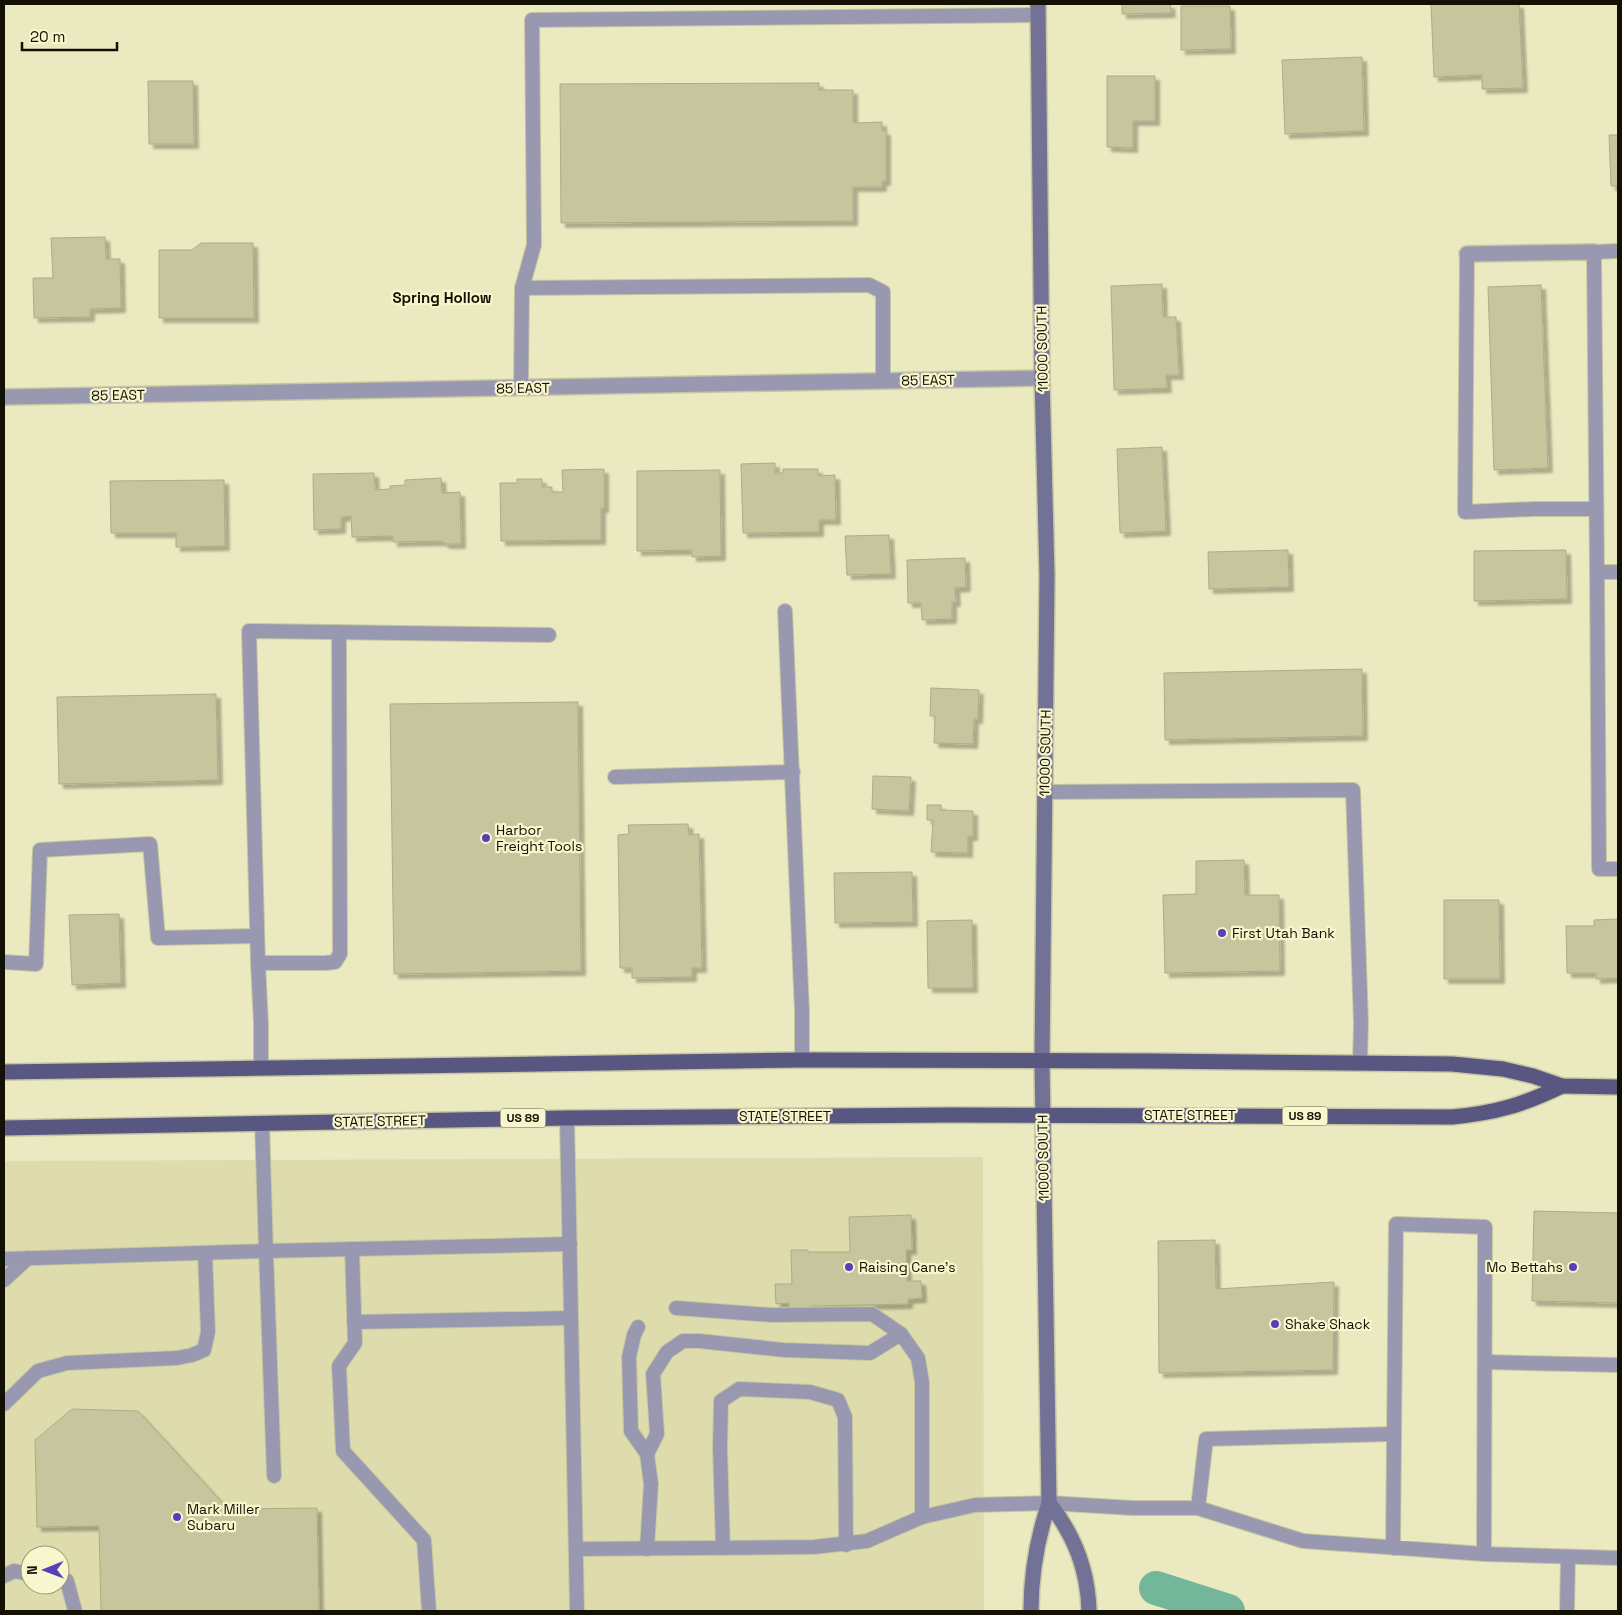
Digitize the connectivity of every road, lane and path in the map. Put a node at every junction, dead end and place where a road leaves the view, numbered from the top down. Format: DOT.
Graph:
graph roads {
  1 [pos="1038,10"];
  2 [pos="1618,251"];
  3 [pos="1594,252"];
  4 [pos="1467,254"];
  5 [pos="522,288"];
  6 [pos="1042,378"];
  7 [pos="883,381"];
  8 [pos="521,388"];
  9 [pos="4,397"];
  10 [pos="1596,509"];
  11 [pos="1597,572"];
  12 [pos="1618,572"];
  13 [pos="785,611"];
  14 [pos="339,632"];
  15 [pos="549,635"];
  16 [pos="793,772"];
  17 [pos="616,776"];
  18 [pos="1045,792"];
  19 [pos="1618,869"];
  20 [pos="258,936"];
  21 [pos="4,962"];
  22 [pos="258,963"];
  23 [pos="802,1060"];
  24 [pos="1042,1061"];
  25 [pos="1360,1063"];
  26 [pos="261,1068"];
  27 [pos="4,1072"];
  28 [pos="1562,1086"];
  29 [pos="1618,1087"];
  30 [pos="1043,1115"];
  31 [pos="567,1118"];
  32 [pos="262,1123"];
  33 [pos="4,1128"];
  34 [pos="570,1244"];
  35 [pos="352,1249"];
  36 [pos="266,1251"];
  37 [pos="205,1253"];
  38 [pos="28,1258"];
  39 [pos="4,1259"];
  40 [pos="4,1280"];
  41 [pos="676,1308"];
  42 [pos="571,1318"];
  43 [pos="354,1322"];
  44 [pos="638,1327"];
  45 [pos="901,1334"];
  46 [pos="1485,1362"];
  47 [pos="1618,1365"];
  48 [pos="4,1404"];
  49 [pos="1393,1434"];
  50 [pos="647,1454"];
  51 [pos="274,1476"];
  52 [pos="1049,1503"];
  53 [pos="1198,1508"];
  54 [pos="922,1517"];
  55 [pos="846,1545"];
  56 [pos="723,1548"];
  57 [pos="1394,1548"];
  58 [pos="576,1549"];
  59 [pos="647,1549"];
  60 [pos="1484,1554"];
  61 [pos="1568,1557"];
  62 [pos="1618,1558"];
  63 [pos="20,1572"];
  64 [pos="4,1576"];
  65 [pos="70,1592"];
  66 [pos="75,1611"];
  67 [pos="429,1611"];
  68 [pos="577,1611"];
  69 [pos="1031,1611"];
  70 [pos="1089,1611"];
  71 [pos="1567,1611"];
  1 -- 5 [label="lane"];
  1 -- 6 [label="street, 11000 SOUTH"];
  2 -- 3 [label="lane"];
  3 -- 4 [label="street"];
  3 -- 10 [label="lane"];
  4 -- 10 [label="lane"];
  5 -- 7 [label="lane"];
  5 -- 8 [label="lane"];
  6 -- 7 [label="street, 85 EAST"];
  6 -- 18 [label="street, 11000 SOUTH"];
  7 -- 8 [label="street, 85 EAST"];
  8 -- 9 [label="street, 85 EAST"];
  10 -- 11 [label="lane"];
  11 -- 12 [label="lane"];
  11 -- 19 [label="lane"];
  13 -- 16 [label="lane"];
  14 -- 15 [label="lane"];
  14 -- 20 [label="lane"];
  14 -- 22 [label="lane"];
  16 -- 17 [label="lane"];
  16 -- 23 [label="lane"];
  18 -- 24 [label="street, 11000 SOUTH"];
  18 -- 25 [label="lane"];
  20 -- 21 [label="lane"];
  20 -- 22 [label="lane"];
  22 -- 26 [label="lane"];
  23 -- 24 [label="main road, STATE STREET / US 89"];
  23 -- 26 [label="main road, STATE STREET / US 89"];
  24 -- 25 [label="main road, STATE STREET / US 89"];
  24 -- 30 [label="street, 11000 SOUTH"];
  25 -- 28 [label="main road, STATE STREET / US 89"];
  26 -- 27 [label="main road, STATE STREET / US 89"];
  28 -- 29 [label="main road, STATE STREET / US 89"];
  28 -- 30 [label="main road, STATE STREET / US 89"];
  30 -- 31 [label="main road, STATE STREET / US 89"];
  30 -- 52 [label="street, 11000 SOUTH"];
  31 -- 32 [label="main road, STATE STREET / US 89"];
  31 -- 34 [label="lane"];
  32 -- 33 [label="main road, STATE STREET / US 89"];
  32 -- 36 [label="lane"];
  34 -- 35 [label="lane"];
  34 -- 42 [label="lane"];
  35 -- 36 [label="lane"];
  35 -- 43 [label="lane"];
  36 -- 37 [label="lane"];
  36 -- 51 [label="lane"];
  37 -- 38 [label="lane"];
  37 -- 48 [label="lane"];
  38 -- 39 [label="lane"];
  38 -- 40 [label="lane"];
  41 -- 45 [label="lane"];
  42 -- 43 [label="lane"];
  42 -- 58 [label="lane"];
  43 -- 67 [label="lane"];
  44 -- 50 [label="lane"];
  45 -- 50 [label="lane"];
  45 -- 54 [label="lane"];
  46 -- 47 [label="lane"];
  46 -- 49 [label="lane"];
  46 -- 60 [label="lane"];
  49 -- 53 [label="lane"];
  49 -- 57 [label="lane"];
  50 -- 59 [label="lane"];
  52 -- 53 [label="lane"];
  52 -- 54 [label="lane"];
  52 -- 69 [label="street, 11000 SOUTH"];
  52 -- 70 [label="street"];
  53 -- 57 [label="lane"];
  54 -- 55 [label="lane"];
  55 -- 56 [label="lane"];
  55 -- 56 [label="lane"];
  56 -- 59 [label="lane"];
  57 -- 60 [label="lane"];
  58 -- 59 [label="lane"];
  58 -- 68 [label="lane"];
  60 -- 61 [label="lane"];
  61 -- 62 [label="lane"];
  61 -- 71 [label="lane"];
  63 -- 64 [label="lane"];
  65 -- 66 [label="lane"];
}
